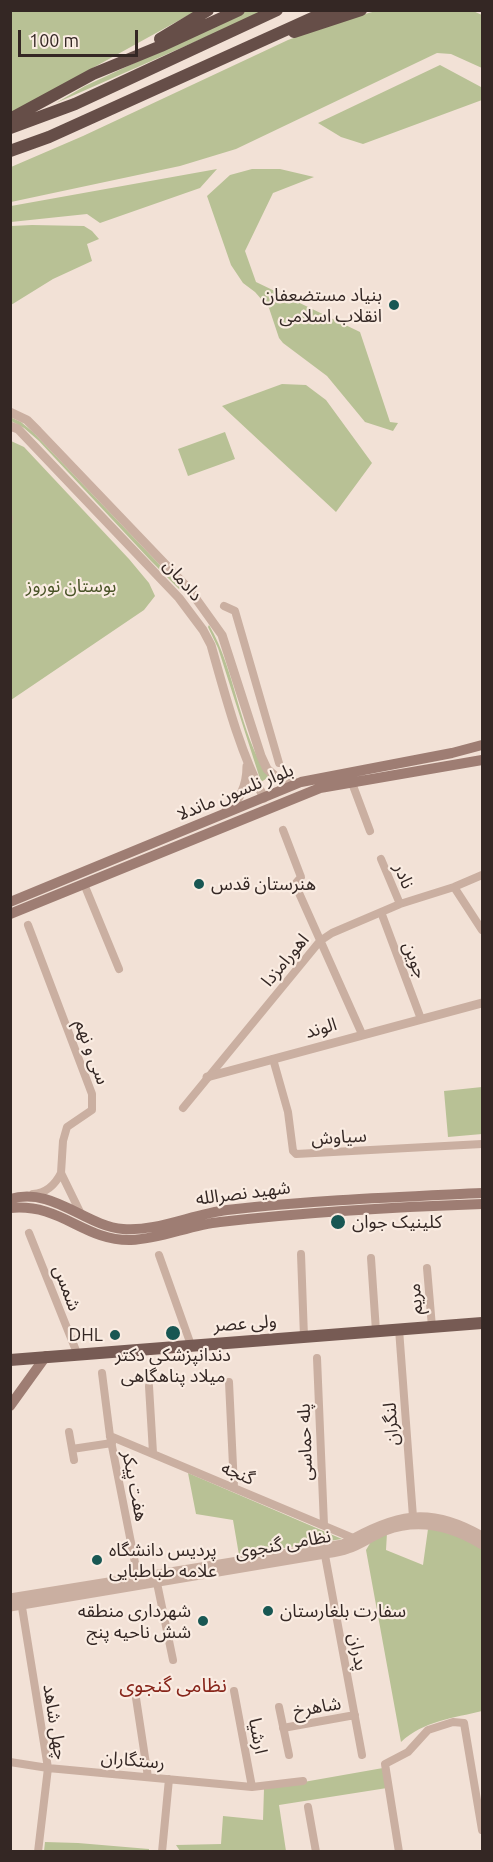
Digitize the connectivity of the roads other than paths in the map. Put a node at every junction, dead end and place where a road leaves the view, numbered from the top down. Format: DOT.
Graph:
graph roads {
  1 [pos="208,10"];
  2 [pos="239,10"];
  3 [pos="277,10"];
  4 [pos="330,10"];
  5 [pos="361,10"];
  6 [pos="275,34"];
  7 [pos="133,56"];
  8 [pos="10,119"];
  9 [pos="10,128"];
  10 [pos="13,151"];
  11 [pos="10,412"];
  12 [pos="10,426"];
  13 [pos="10,517"];
  14 [pos="10,522"];
  15 [pos="201,604"];
  16 [pos="224,606"];
  17 [pos="189,612"];
  18 [pos="480,746"];
  19 [pos="449,754"];
  20 [pos="481,760"];
  21 [pos="279,763"];
  22 [pos="247,764"];
  23 [pos="452,766"];
  24 [pos="297,783"];
  25 [pos="352,783"];
  26 [pos="320,788"];
  27 [pos="264,798"];
  28 [pos="218,817"];
  29 [pos="283,830"];
  30 [pos="370,831"];
  31 [pos="381,859"];
  32 [pos="483,875"];
  33 [pos="84,884"];
  34 [pos="454,887"];
  35 [pos="10,902"];
  36 [pos="400,904"];
  37 [pos="381,912"];
  38 [pos="10,914"];
  39 [pos="28,925"];
  40 [pos="483,930"];
  41 [pos="320,941"];
  42 [pos="119,969"];
  43 [pos="483,1003"];
  44 [pos="421,1019"];
  45 [pos="362,1034"];
  46 [pos="273,1059"];
  47 [pos="207,1077"];
  48 [pos="183,1107"];
  49 [pos="483,1144"];
  50 [pos="61,1173"];
  51 [pos="483,1193"];
  52 [pos="13,1200"];
  53 [pos="483,1204"];
  54 [pos="80,1212"];
  55 [pos="29,1233"];
  56 [pos="301,1254"];
  57 [pos="159,1255"];
  58 [pos="371,1258"];
  59 [pos="427,1268"];
  60 [pos="483,1323"];
  61 [pos="432,1327"];
  62 [pos="399,1329"];
  63 [pos="376,1331"];
  64 [pos="304,1337"];
  65 [pos="191,1345"];
  66 [pos="76,1353"];
  67 [pos="46,1356"];
  68 [pos="317,1358"];
  69 [pos="10,1360"];
  70 [pos="102,1373"];
  71 [pos="229,1382"];
  72 [pos="149,1386"];
  73 [pos="10,1406"];
  74 [pos="69,1432"];
  75 [pos="111,1439"];
  76 [pos="72,1449"];
  77 [pos="153,1454"];
  78 [pos="74,1460"];
  79 [pos="234,1487"];
  80 [pos="413,1521"];
  81 [pos="324,1525"];
  82 [pos="483,1536"];
  83 [pos="357,1541"];
  84 [pos="483,1545"];
  85 [pos="324,1551"];
  86 [pos="156,1579"];
  87 [pos="139,1582"];
  88 [pos="17,1600"];
  89 [pos="10,1607"];
  90 [pos="173,1660"];
  91 [pos="234,1691"];
  92 [pos="136,1698"];
  93 [pos="279,1707"];
  94 [pos="355,1715"];
  95 [pos="283,1728"];
  96 [pos="289,1755"];
  97 [pos="362,1755"];
  98 [pos="10,1762"];
  99 [pos="48,1768"];
  100 [pos="148,1777"];
  101 [pos="169,1779"];
  102 [pos="303,1781"];
  103 [pos="252,1787"];
  104 [pos="308,1807"];
  105 [pos="483,1830"];
  106 [pos="38,1851"];
  107 [pos="162,1851"];
  108 [pos="316,1851"];
  109 [pos="399,1851"];
  1 -- 7 [label="highway"];
  2 -- 7 [label="highway"];
  3 -- 9 [label="highway"];
  4 -- 6 [label="highway"];
  5 -- 6 [label="highway"];
  6 -- 10 [label="highway"];
  7 -- 8 [label="highway"];
  11 -- 15 [label="street, دادمان"];
  12 -- 17 [label="street, دادمان"];
  13 -- 14 [label="street"];
  15 -- 17 [label="street"];
  15 -- 24 [label="street, دادمان"];
  16 -- 21 [label="street"];
  17 -- 22 [label="street, دادمان"];
  18 -- 19 [label="main road, بلوار نلسون ماندلا"];
  18 -- 20 [label="main road"];
  19 -- 23 [label="main road"];
  19 -- 24 [label="main road, بلوار نلسون ماندلا"];
  20 -- 23 [label="main road, بلوار نلسون ماندلا"];
  22 -- 27 [label="street, دادمان"];
  22 -- 28 [label="street"];
  23 -- 25 [label="main road, بلوار نلسون ماندلا"];
  24 -- 27 [label="main road, بلوار نلسون ماندلا"];
  25 -- 26 [label="main road, بلوار نلسون ماندلا"];
  25 -- 30 [label="street"];
  26 -- 27 [label="main road"];
  26 -- 33 [label="main road, بلوار نلسون ماندلا"];
  27 -- 28 [label="main road, بلوار نلسون ماندلا"];
  28 -- 35 [label="main road, بلوار نلسون ماندلا"];
  29 -- 41 [label="street"];
  31 -- 36 [label="street, نادر"];
  32 -- 34 [label="street, اهورامزدا"];
  33 -- 38 [label="main road, بلوار نلسون ماندلا"];
  33 -- 42 [label="street"];
  34 -- 36 [label="street, اهورامزدا"];
  34 -- 40 [label="street"];
  36 -- 37 [label="street, اهورامزدا"];
  37 -- 41 [label="street, اهورامزدا"];
  37 -- 44 [label="street, جوین"];
  39 -- 50 [label="street, سی و نهم"];
  41 -- 45 [label="street"];
  41 -- 47 [label="street, اهورامزدا"];
  43 -- 44 [label="street, الوند"];
  44 -- 45 [label="street, الوند"];
  45 -- 46 [label="street, الوند"];
  46 -- 47 [label="street, الوند"];
  46 -- 49 [label="street, سیاوش"];
  47 -- 48 [label="street"];
  50 -- 52 [label="street"];
  50 -- 54 [label="street"];
  51 -- 54 [label="main road, شهید نصرالله"];
  52 -- 53 [label="main road, شهید نصرالله"];
  52 -- 54 [label="main road, شهید نصرالله"];
  55 -- 66 [label="street, شمس"];
  56 -- 64 [label="street"];
  57 -- 65 [label="street"];
  58 -- 63 [label="street"];
  59 -- 61 [label="street, مریم"];
  60 -- 61 [label="main road, ولی عصر"];
  61 -- 62 [label="main road, ولی عصر"];
  62 -- 63 [label="main road, ولی عصر"];
  62 -- 80 [label="street, لنگران"];
  63 -- 64 [label="main road, ولی عصر"];
  64 -- 65 [label="main road, ولی عصر"];
  65 -- 66 [label="main road, ولی عصر"];
  66 -- 67 [label="main road, ولی عصر"];
  67 -- 69 [label="main road, ولی عصر"];
  67 -- 73 [label="main road"];
  68 -- 81 [label="street, پله حماسی"];
  70 -- 75 [label="street, هفت پیکر"];
  71 -- 79 [label="street"];
  72 -- 77 [label="street"];
  74 -- 76 [label="street"];
  75 -- 76 [label="street"];
  75 -- 77 [label="street, گنجه"];
  75 -- 87 [label="street, هفت پیکر"];
  76 -- 78 [label="street"];
  77 -- 79 [label="street, گنجه"];
  79 -- 81 [label="street, گنجه"];
  80 -- 82 [label="street, نظامی گنجوی"];
  80 -- 83 [label="street, نظامی گنجوی"];
  80 -- 84 [label="street, نظامی گنجوی"];
  81 -- 83 [label="street, گنجه"];
  83 -- 85 [label="street, نظامی گنجوی"];
  85 -- 86 [label="street, نظامی گنجوی"];
  85 -- 94 [label="street, پدران"];
  86 -- 87 [label="street, نظامی گنجوی"];
  86 -- 90 [label="street"];
  87 -- 88 [label="street, نظامی گنجوی"];
  88 -- 89 [label="street, نظامی گنجوی"];
  88 -- 99 [label="street, چهل شاهد"];
  91 -- 103 [label="street, ارشیا"];
  92 -- 100 [label="street"];
  93 -- 95 [label="street, شاهرخ"];
  94 -- 95 [label="street, شاهرخ"];
  94 -- 97 [label="street, پدران"];
  95 -- 96 [label="street, شاهرخ"];
  98 -- 99 [label="street, رستگاران"];
  99 -- 100 [label="street, رستگاران"];
  99 -- 106 [label="street, چهل شاهد"];
  100 -- 101 [label="street, رستگاران"];
  101 -- 103 [label="street, رستگاران"];
  101 -- 107 [label="street"];
  102 -- 103 [label="street, رستگاران"];
  104 -- 108 [label="street"];
  105 -- 109 [label="street"];
}
